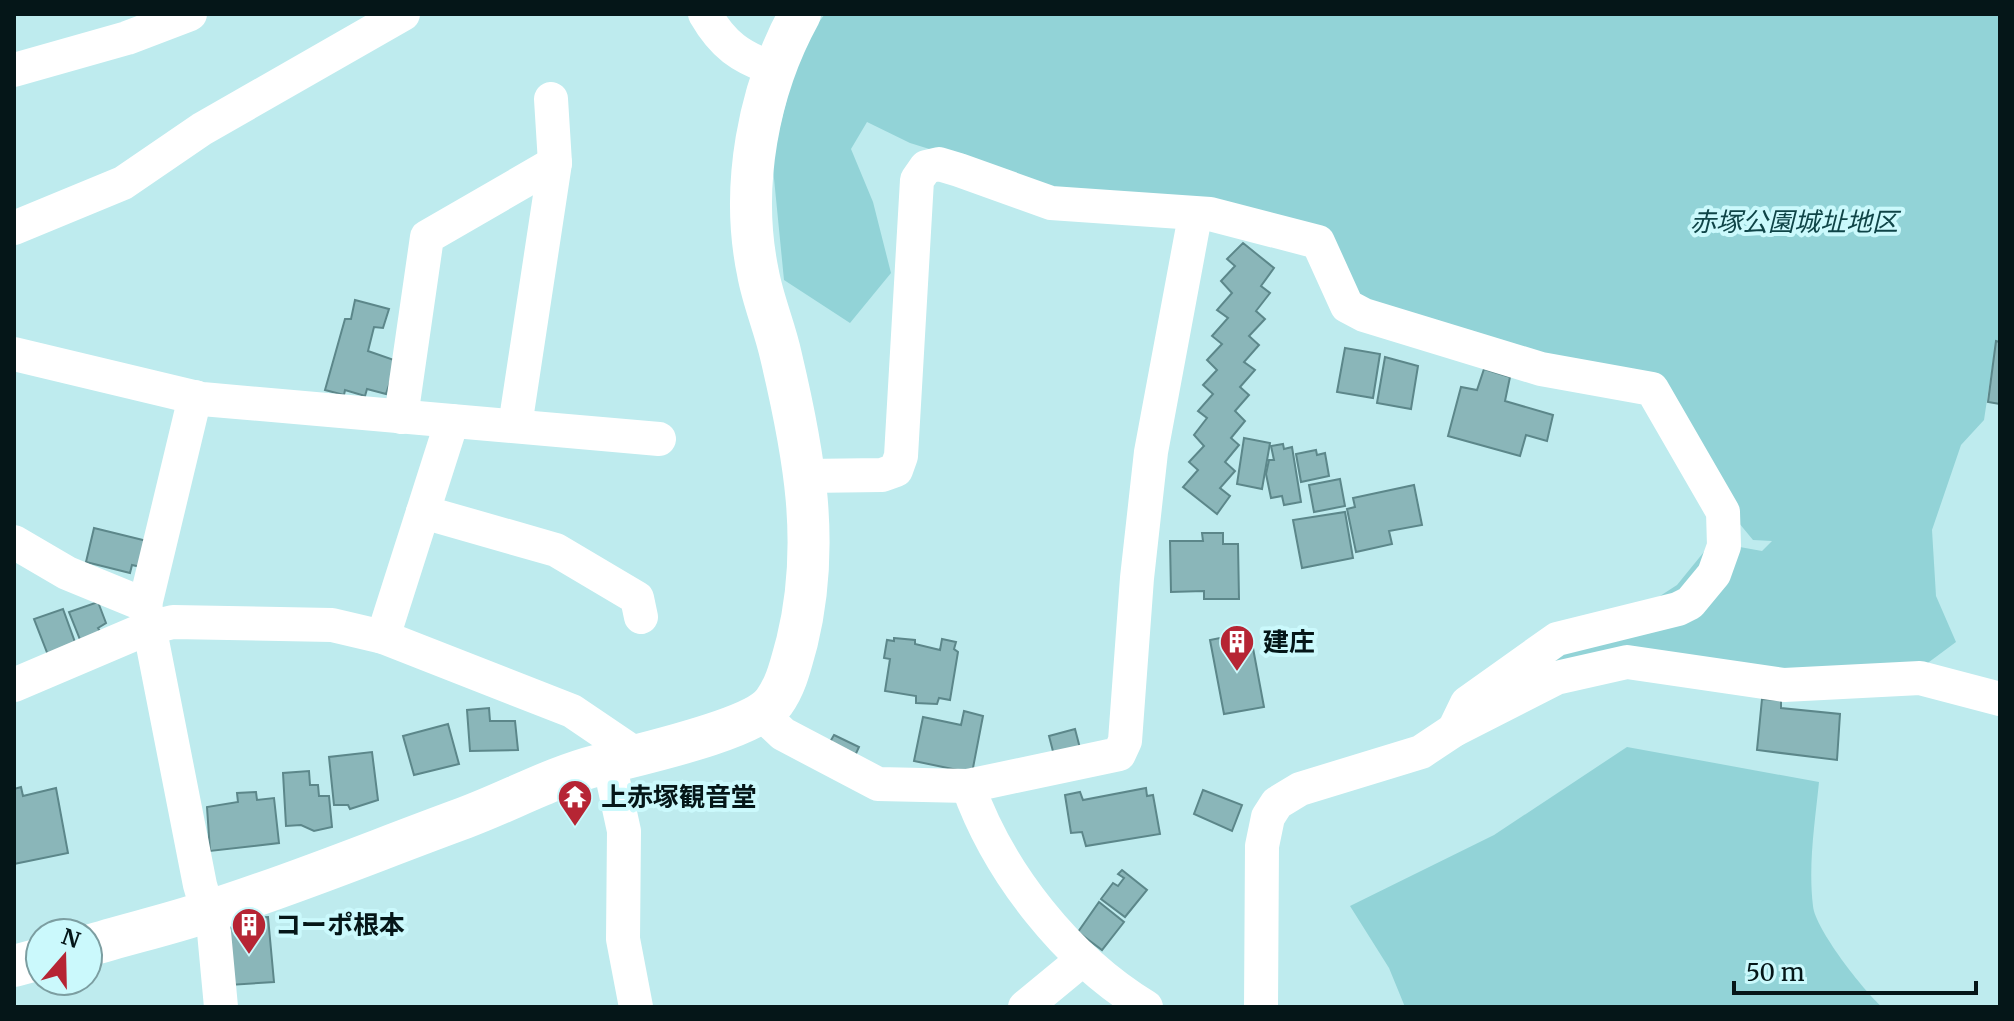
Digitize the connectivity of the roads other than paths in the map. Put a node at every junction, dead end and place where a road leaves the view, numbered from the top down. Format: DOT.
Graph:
graph roads {
  1 [pos="190,14"];
  2 [pos="403,14"];
  3 [pos="705,14"];
  4 [pos="800,14"];
  5 [pos="774,69"];
  6 [pos="14,70"];
  7 [pos="551,99"];
  8 [pos="555,163"];
  9 [pos="1195,216"];
  10 [pos="14,228"];
  11 [pos="14,354"];
  12 [pos="195,397"];
  13 [pos="401,417"];
  14 [pos="452,421"];
  15 [pos="515,426"];
  16 [pos="659,439"];
  17 [pos="806,476"];
  18 [pos="423,512"];
  19 [pos="14,542"];
  20 [pos="146,616"];
  21 [pos="641,617"];
  22 [pos="383,637"];
  23 [pos="14,685"];
  24 [pos="2000,699"];
  25 [pos="762,714"];
  26 [pos="1454,730"];
  27 [pos="623,759"];
  28 [pos="968,786"];
  29 [pos="207,912"];
  30 [pos="104,941"];
  31 [pos="1082,960"];
  32 [pos="221,1007"];
  33 [pos="636,1007"];
  34 [pos="1025,1007"];
  35 [pos="1146,1007"];
  36 [pos="1261,1007"];
  1 -- 6 [label="street"];
  2 -- 10 [label="street"];
  3 -- 5 [label="street"];
  4 -- 5 [label="street"];
  5 -- 17 [label="street"];
  7 -- 8 [label="street"];
  8 -- 13 [label="street"];
  8 -- 15 [label="street"];
  9 -- 17 [label="street"];
  9 -- 26 [label="street"];
  9 -- 28 [label="street"];
  11 -- 12 [label="street"];
  12 -- 13 [label="street"];
  12 -- 20 [label="street"];
  13 -- 14 [label="street"];
  14 -- 15 [label="street"];
  14 -- 18 [label="street"];
  15 -- 16 [label="street"];
  17 -- 25 [label="street"];
  18 -- 21 [label="street"];
  18 -- 22 [label="street"];
  19 -- 20 [label="street"];
  20 -- 22 [label="street"];
  20 -- 23 [label="street"];
  20 -- 29 [label="street"];
  22 -- 27 [label="street"];
  24 -- 26 [label="street"];
  25 -- 27 [label="street"];
  25 -- 28 [label="street"];
  26 -- 36 [label="street"];
  27 -- 29 [label="street"];
  27 -- 33 [label="street"];
  28 -- 31 [label="street"];
  29 -- 30 [label="street"];
  29 -- 32 [label="street"];
  31 -- 34 [label="street"];
  31 -- 35 [label="street"];
}
